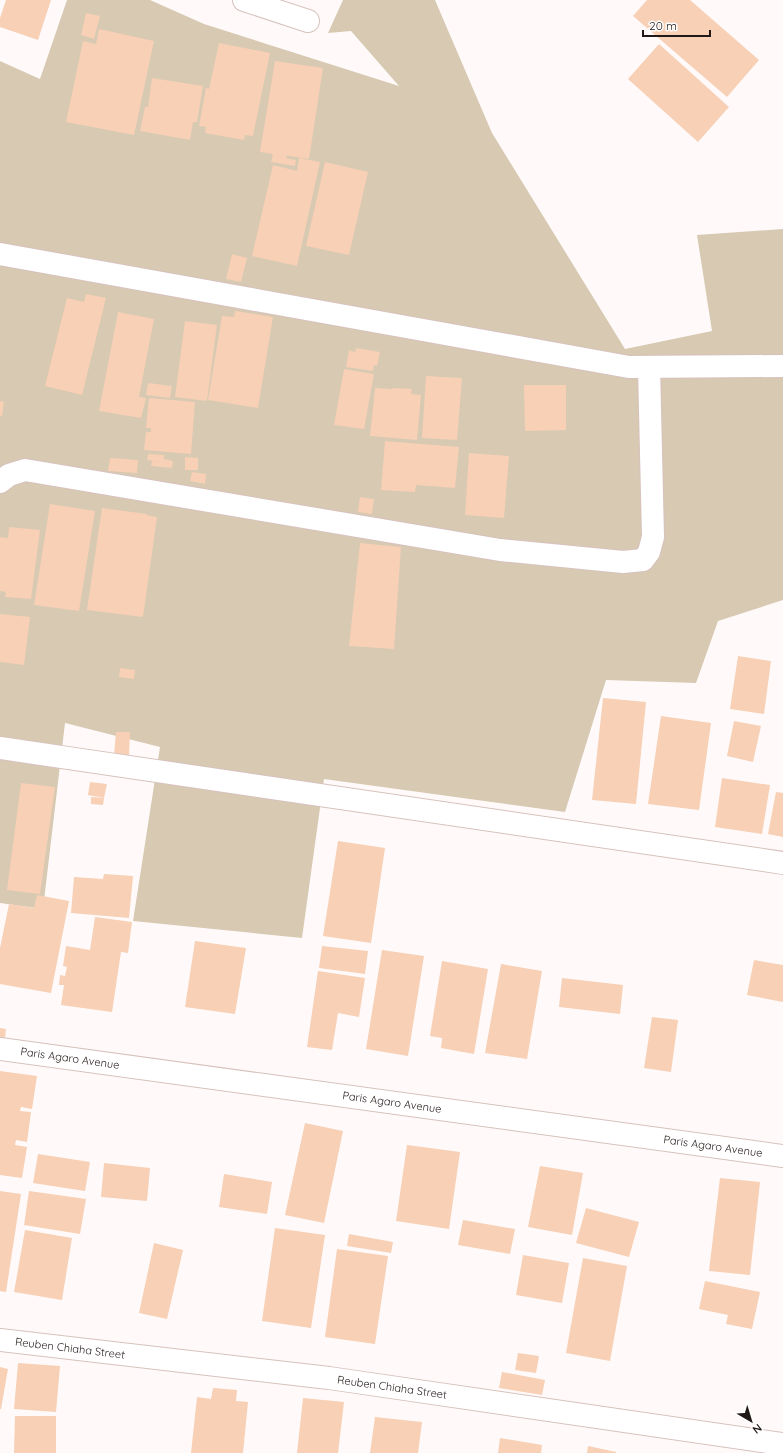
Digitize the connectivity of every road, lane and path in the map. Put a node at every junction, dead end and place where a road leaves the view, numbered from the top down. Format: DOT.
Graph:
graph roads {
  1 [pos="244,0"];
  2 [pos="308,21"];
  3 [pos="0,254"];
  4 [pos="783,366"];
  5 [pos="649,367"];
  6 [pos="0,482"];
  7 [pos="0,748"];
  8 [pos="783,863"];
  9 [pos="0,1049"];
  10 [pos="783,1156"];
  11 [pos="0,1340"];
  12 [pos="782,1445"];
  1 -- 2 [label="street"];
  3 -- 5 [label="street"];
  4 -- 5 [label="street"];
  5 -- 6 [label="street"];
  7 -- 8 [label="street"];
  9 -- 10 [label="street, Paris Agaro Avenue"];
  11 -- 12 [label="street, Reuben Chiaha Street"];
}
